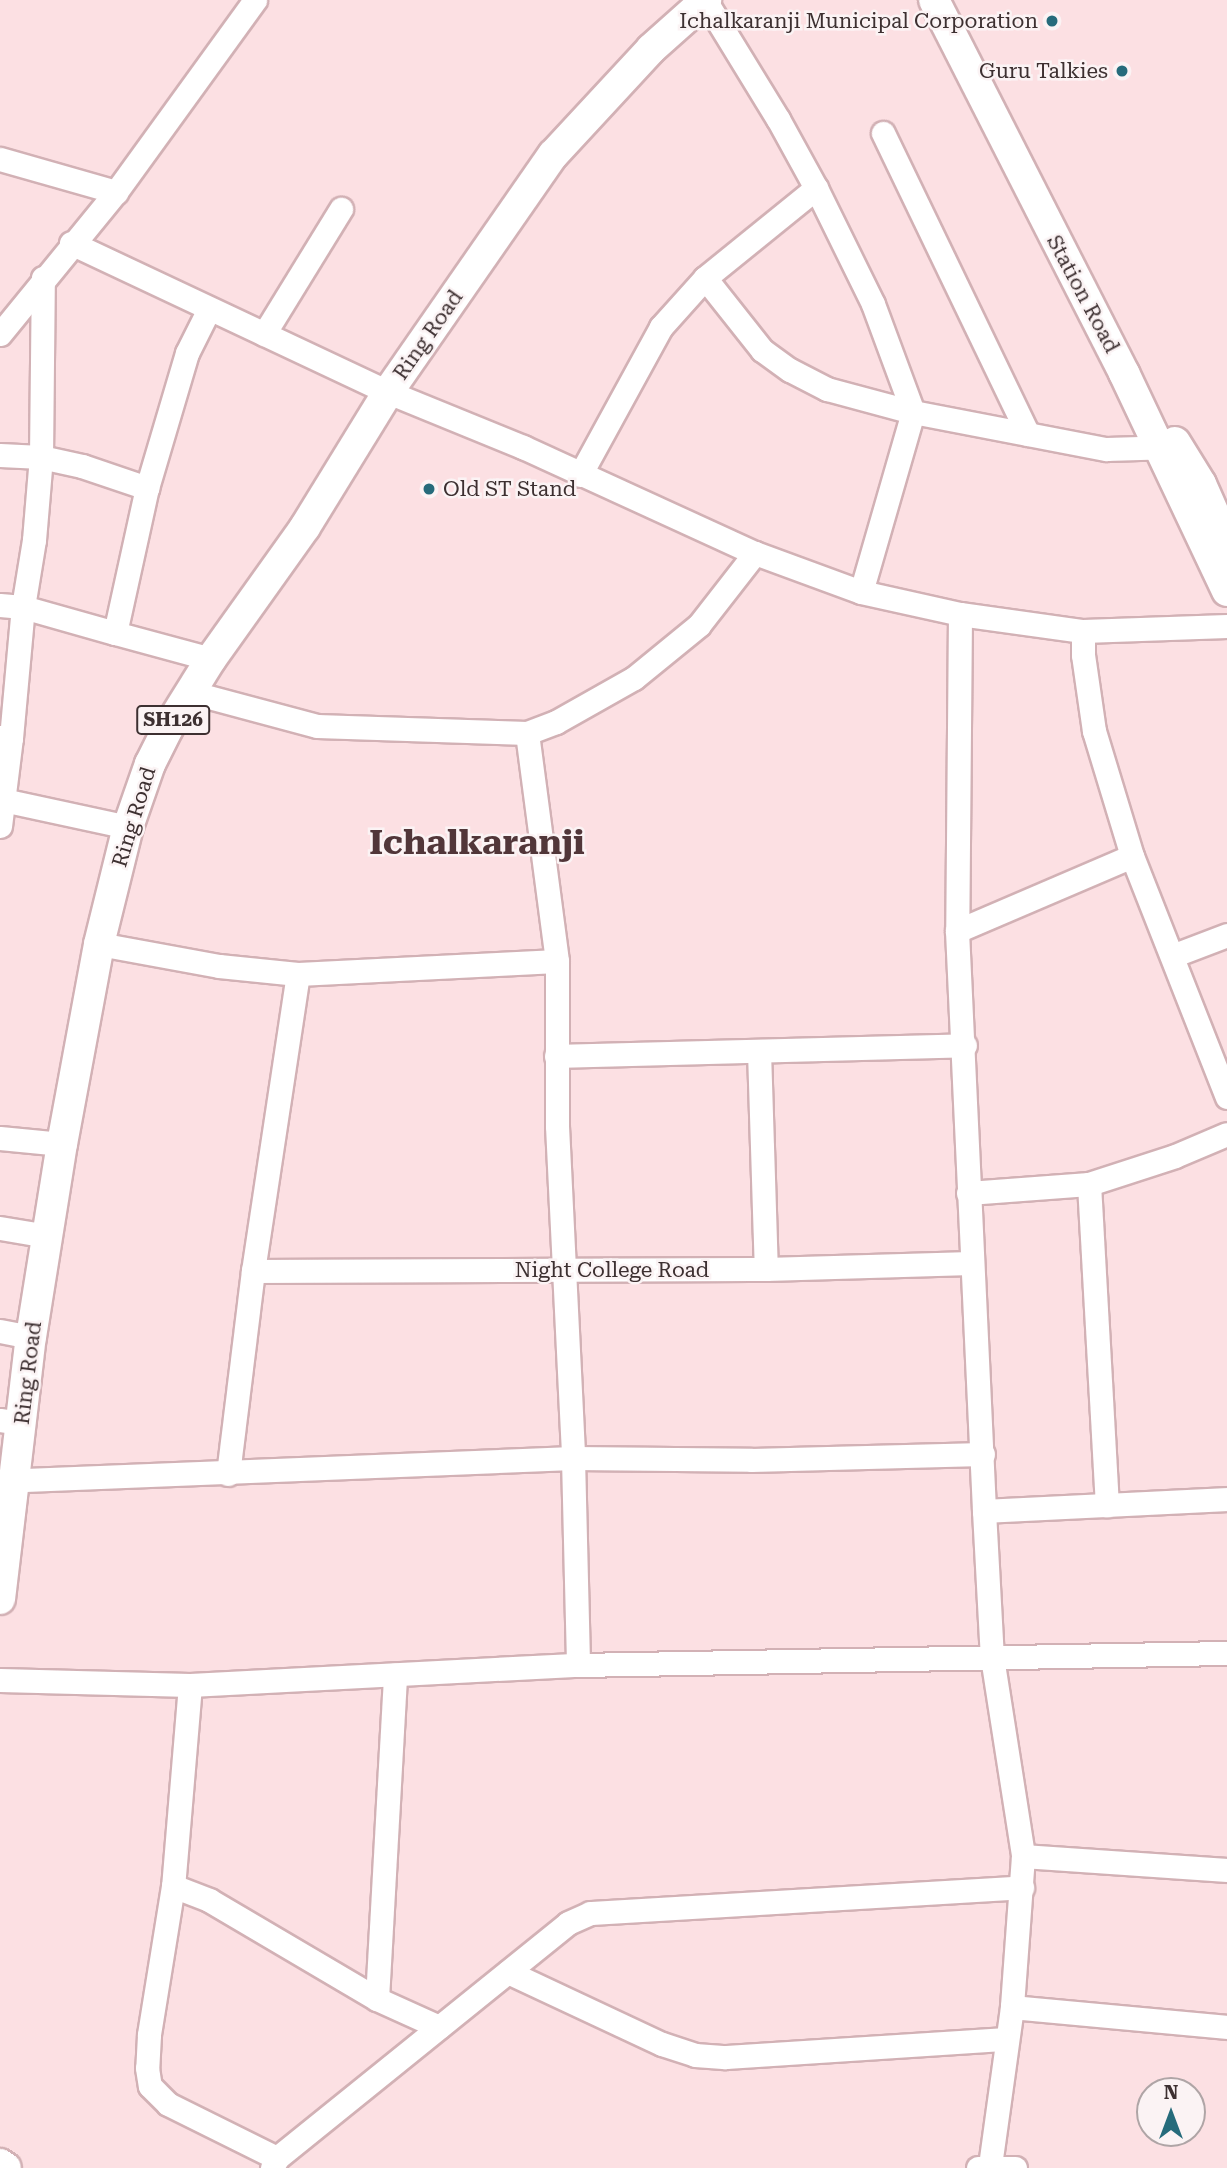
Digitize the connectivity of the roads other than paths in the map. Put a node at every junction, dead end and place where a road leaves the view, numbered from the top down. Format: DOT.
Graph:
graph roads {
  1 [pos="255,0"];
  2 [pos="705,0"];
  3 [pos="934,0"];
  4 [pos="956,0"];
  5 [pos="883,133"];
  6 [pos="0,159"];
  7 [pos="816,188"];
  8 [pos="116,192"];
  9 [pos="341,209"];
  10 [pos="71,243"];
  11 [pos="43,278"];
  12 [pos="705,278"];
  13 [pos="209,309"];
  14 [pos="0,334"];
  15 [pos="264,334"];
  16 [pos="388,392"];
  17 [pos="913,412"];
  18 [pos="1028,434"];
  19 [pos="1168,447"];
  20 [pos="0,455"];
  21 [pos="41,457"];
  22 [pos="580,475"];
  23 [pos="147,488"];
  24 [pos="1227,543"];
  25 [pos="755,553"];
  26 [pos="1227,591"];
  27 [pos="861,592"];
  28 [pos="11,606"];
  29 [pos="960,614"];
  30 [pos="1227,626"];
  31 [pos="1083,631"];
  32 [pos="115,633"];
  33 [pos="211,659"];
  34 [pos="190,692"];
  35 [pos="527,733"];
  36 [pos="6,738"];
  37 [pos="3,800"];
  38 [pos="0,826"];
  39 [pos="128,827"];
  40 [pos="1132,856"];
  41 [pos="957,931"];
  42 [pos="1227,935"];
  43 [pos="99,944"];
  44 [pos="1172,956"];
  45 [pos="557,961"];
  46 [pos="298,974"];
  47 [pos="965,1045"];
  48 [pos="759,1051"];
  49 [pos="556,1056"];
  50 [pos="1227,1097"];
  51 [pos="1227,1134"];
  52 [pos="0,1138"];
  53 [pos="62,1144"];
  54 [pos="1089,1184"];
  55 [pos="968,1193"];
  56 [pos="0,1227"];
  57 [pos="48,1236"];
  58 [pos="971,1263"];
  59 [pos="564,1269"];
  60 [pos="766,1269"];
  61 [pos="253,1271"];
  62 [pos="0,1331"];
  63 [pos="31,1337"];
  64 [pos="11,1422"];
  65 [pos="983,1454"];
  66 [pos="573,1458"];
  67 [pos="228,1474"];
  68 [pos="7,1481"];
  69 [pos="1227,1499"];
  70 [pos="1107,1505"];
  71 [pos="984,1511"];
  72 [pos="0,1599"];
  73 [pos="1227,1653"];
  74 [pos="992,1657"];
  75 [pos="578,1665"];
  76 [pos="395,1674"];
  77 [pos="0,1680"];
  78 [pos="190,1685"];
  79 [pos="1023,1856"];
  80 [pos="1227,1870"];
  81 [pos="173,1886"];
  82 [pos="1022,1887"];
  83 [pos="508,1972"];
  84 [pos="377,1999"];
  85 [pos="1012,2007"];
  86 [pos="439,2027"];
  87 [pos="1227,2027"];
  88 [pos="1006,2039"];
  89 [pos="274,2163"];
  90 [pos="0,2164"];
  91 [pos="984,2167"];
  92 [pos="6,2168"];
  93 [pos="1015,2168"];
  1 -- 8 [label="street"];
  2 -- 7 [label="street"];
  2 -- 16 [label="main road, Ring Road / SH126"];
  3 -- 19 [label="main road, Station Road"];
  4 -- 19 [label="main road, Station Road"];
  5 -- 18 [label="street"];
  6 -- 8 [label="street"];
  7 -- 12 [label="street"];
  7 -- 17 [label="street"];
  8 -- 10 [label="street"];
  9 -- 15 [label="street"];
  10 -- 11 [label="street"];
  10 -- 13 [label="street"];
  11 -- 14 [label="street"];
  11 -- 21 [label="street"];
  12 -- 17 [label="street"];
  12 -- 22 [label="street"];
  13 -- 15 [label="street"];
  13 -- 23 [label="street"];
  15 -- 16 [label="street"];
  16 -- 22 [label="street"];
  16 -- 33 [label="main road, Ring Road / SH126"];
  17 -- 18 [label="street"];
  17 -- 27 [label="street"];
  18 -- 19 [label="street"];
  19 -- 24 [label="main road, Station Road"];
  19 -- 26 [label="main road, Station Road"];
  20 -- 21 [label="street"];
  21 -- 23 [label="street"];
  21 -- 28 [label="street"];
  22 -- 25 [label="street"];
  23 -- 32 [label="street"];
  25 -- 27 [label="street"];
  25 -- 35 [label="street"];
  27 -- 29 [label="street"];
  28 -- 32 [label="street"];
  28 -- 36 [label="street"];
  29 -- 31 [label="street"];
  29 -- 41 [label="street"];
  30 -- 31 [label="street"];
  31 -- 40 [label="street"];
  32 -- 33 [label="street"];
  33 -- 34 [label="main road, Ring Road / SH126"];
  34 -- 35 [label="street"];
  34 -- 39 [label="main road, Ring Road / SH126"];
  35 -- 45 [label="street"];
  36 -- 37 [label="street"];
  37 -- 38 [label="street"];
  37 -- 39 [label="street"];
  39 -- 43 [label="main road, Ring Road / SH126"];
  40 -- 41 [label="street"];
  40 -- 44 [label="street"];
  41 -- 47 [label="street"];
  42 -- 44 [label="street"];
  43 -- 46 [label="street"];
  43 -- 53 [label="main road, Ring Road / SH126"];
  44 -- 50 [label="street"];
  45 -- 46 [label="street"];
  45 -- 49 [label="street"];
  46 -- 61 [label="street"];
  47 -- 48 [label="street"];
  47 -- 55 [label="street"];
  48 -- 49 [label="street"];
  48 -- 60 [label="street"];
  49 -- 59 [label="street"];
  51 -- 54 [label="street"];
  52 -- 53 [label="street"];
  53 -- 57 [label="main road, Ring Road / SH126"];
  54 -- 55 [label="street"];
  54 -- 70 [label="street"];
  55 -- 58 [label="street"];
  56 -- 57 [label="street"];
  57 -- 63 [label="main road, Ring Road / SH126"];
  58 -- 60 [label="street, Night College Road"];
  58 -- 65 [label="street"];
  59 -- 60 [label="street, Night College Road"];
  59 -- 61 [label="street, Night College Road"];
  59 -- 66 [label="street"];
  61 -- 67 [label="street"];
  62 -- 63 [label="street"];
  63 -- 64 [label="main road, Ring Road / SH126"];
  64 -- 68 [label="main road, Ring Road / SH126"];
  65 -- 66 [label="street"];
  65 -- 71 [label="street"];
  66 -- 67 [label="street"];
  66 -- 75 [label="street"];
  67 -- 68 [label="street"];
  68 -- 72 [label="main road, Ring Road / SH126"];
  69 -- 70 [label="street"];
  70 -- 71 [label="street"];
  71 -- 74 [label="street"];
  73 -- 74 [label="street"];
  74 -- 75 [label="street"];
  74 -- 79 [label="street"];
  75 -- 76 [label="street"];
  76 -- 78 [label="street"];
  76 -- 84 [label="street"];
  77 -- 78 [label="street"];
  78 -- 81 [label="street"];
  79 -- 80 [label="street"];
  79 -- 82 [label="street"];
  81 -- 84 [label="street"];
  81 -- 89 [label="street"];
  82 -- 83 [label="street"];
  82 -- 85 [label="street"];
  83 -- 86 [label="street"];
  83 -- 88 [label="street"];
  84 -- 86 [label="street"];
  85 -- 87 [label="street"];
  85 -- 88 [label="street"];
  86 -- 89 [label="street"];
  88 -- 91 [label="street"];
  90 -- 92 [label="main road"];
  91 -- 93 [label="street"];
}
